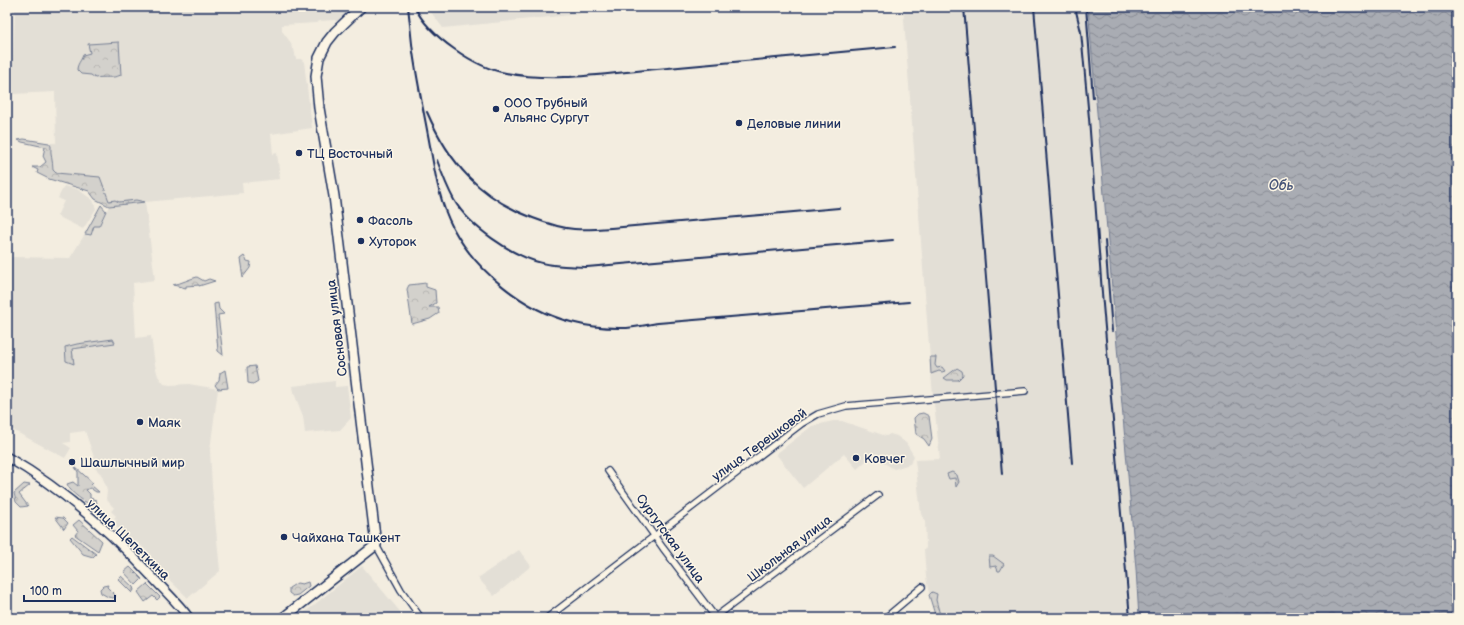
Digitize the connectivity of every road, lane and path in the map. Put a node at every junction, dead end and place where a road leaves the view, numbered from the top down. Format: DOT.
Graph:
graph roads {
  1 [pos="360,7"];
  2 [pos="1025,391"];
  3 [pos="7,457"];
  4 [pos="608,471"];
  5 [pos="878,495"];
  6 [pos="654,536"];
  7 [pos="376,545"];
  8 [pos="922,587"];
  9 [pos="189,618"];
  10 [pos="283,618"];
  11 [pos="421,618"];
  12 [pos="547,618"];
  13 [pos="715,618"];
  14 [pos="885,618"];
  1 -- 7 [label="main road, Сосновая улица"];
  2 -- 6 [label="street, улица Терешковой"];
  3 -- 9 [label="main road, улица Щепеткина"];
  4 -- 6 [label="street, Сургутская улица"];
  5 -- 13 [label="street, Школьная улица"];
  6 -- 12 [label="street, улица Терешковой"];
  6 -- 13 [label="street, Сургутская улица"];
  7 -- 10 [label="main road"];
  7 -- 11 [label="street"];
  8 -- 14 [label="street"];
}
